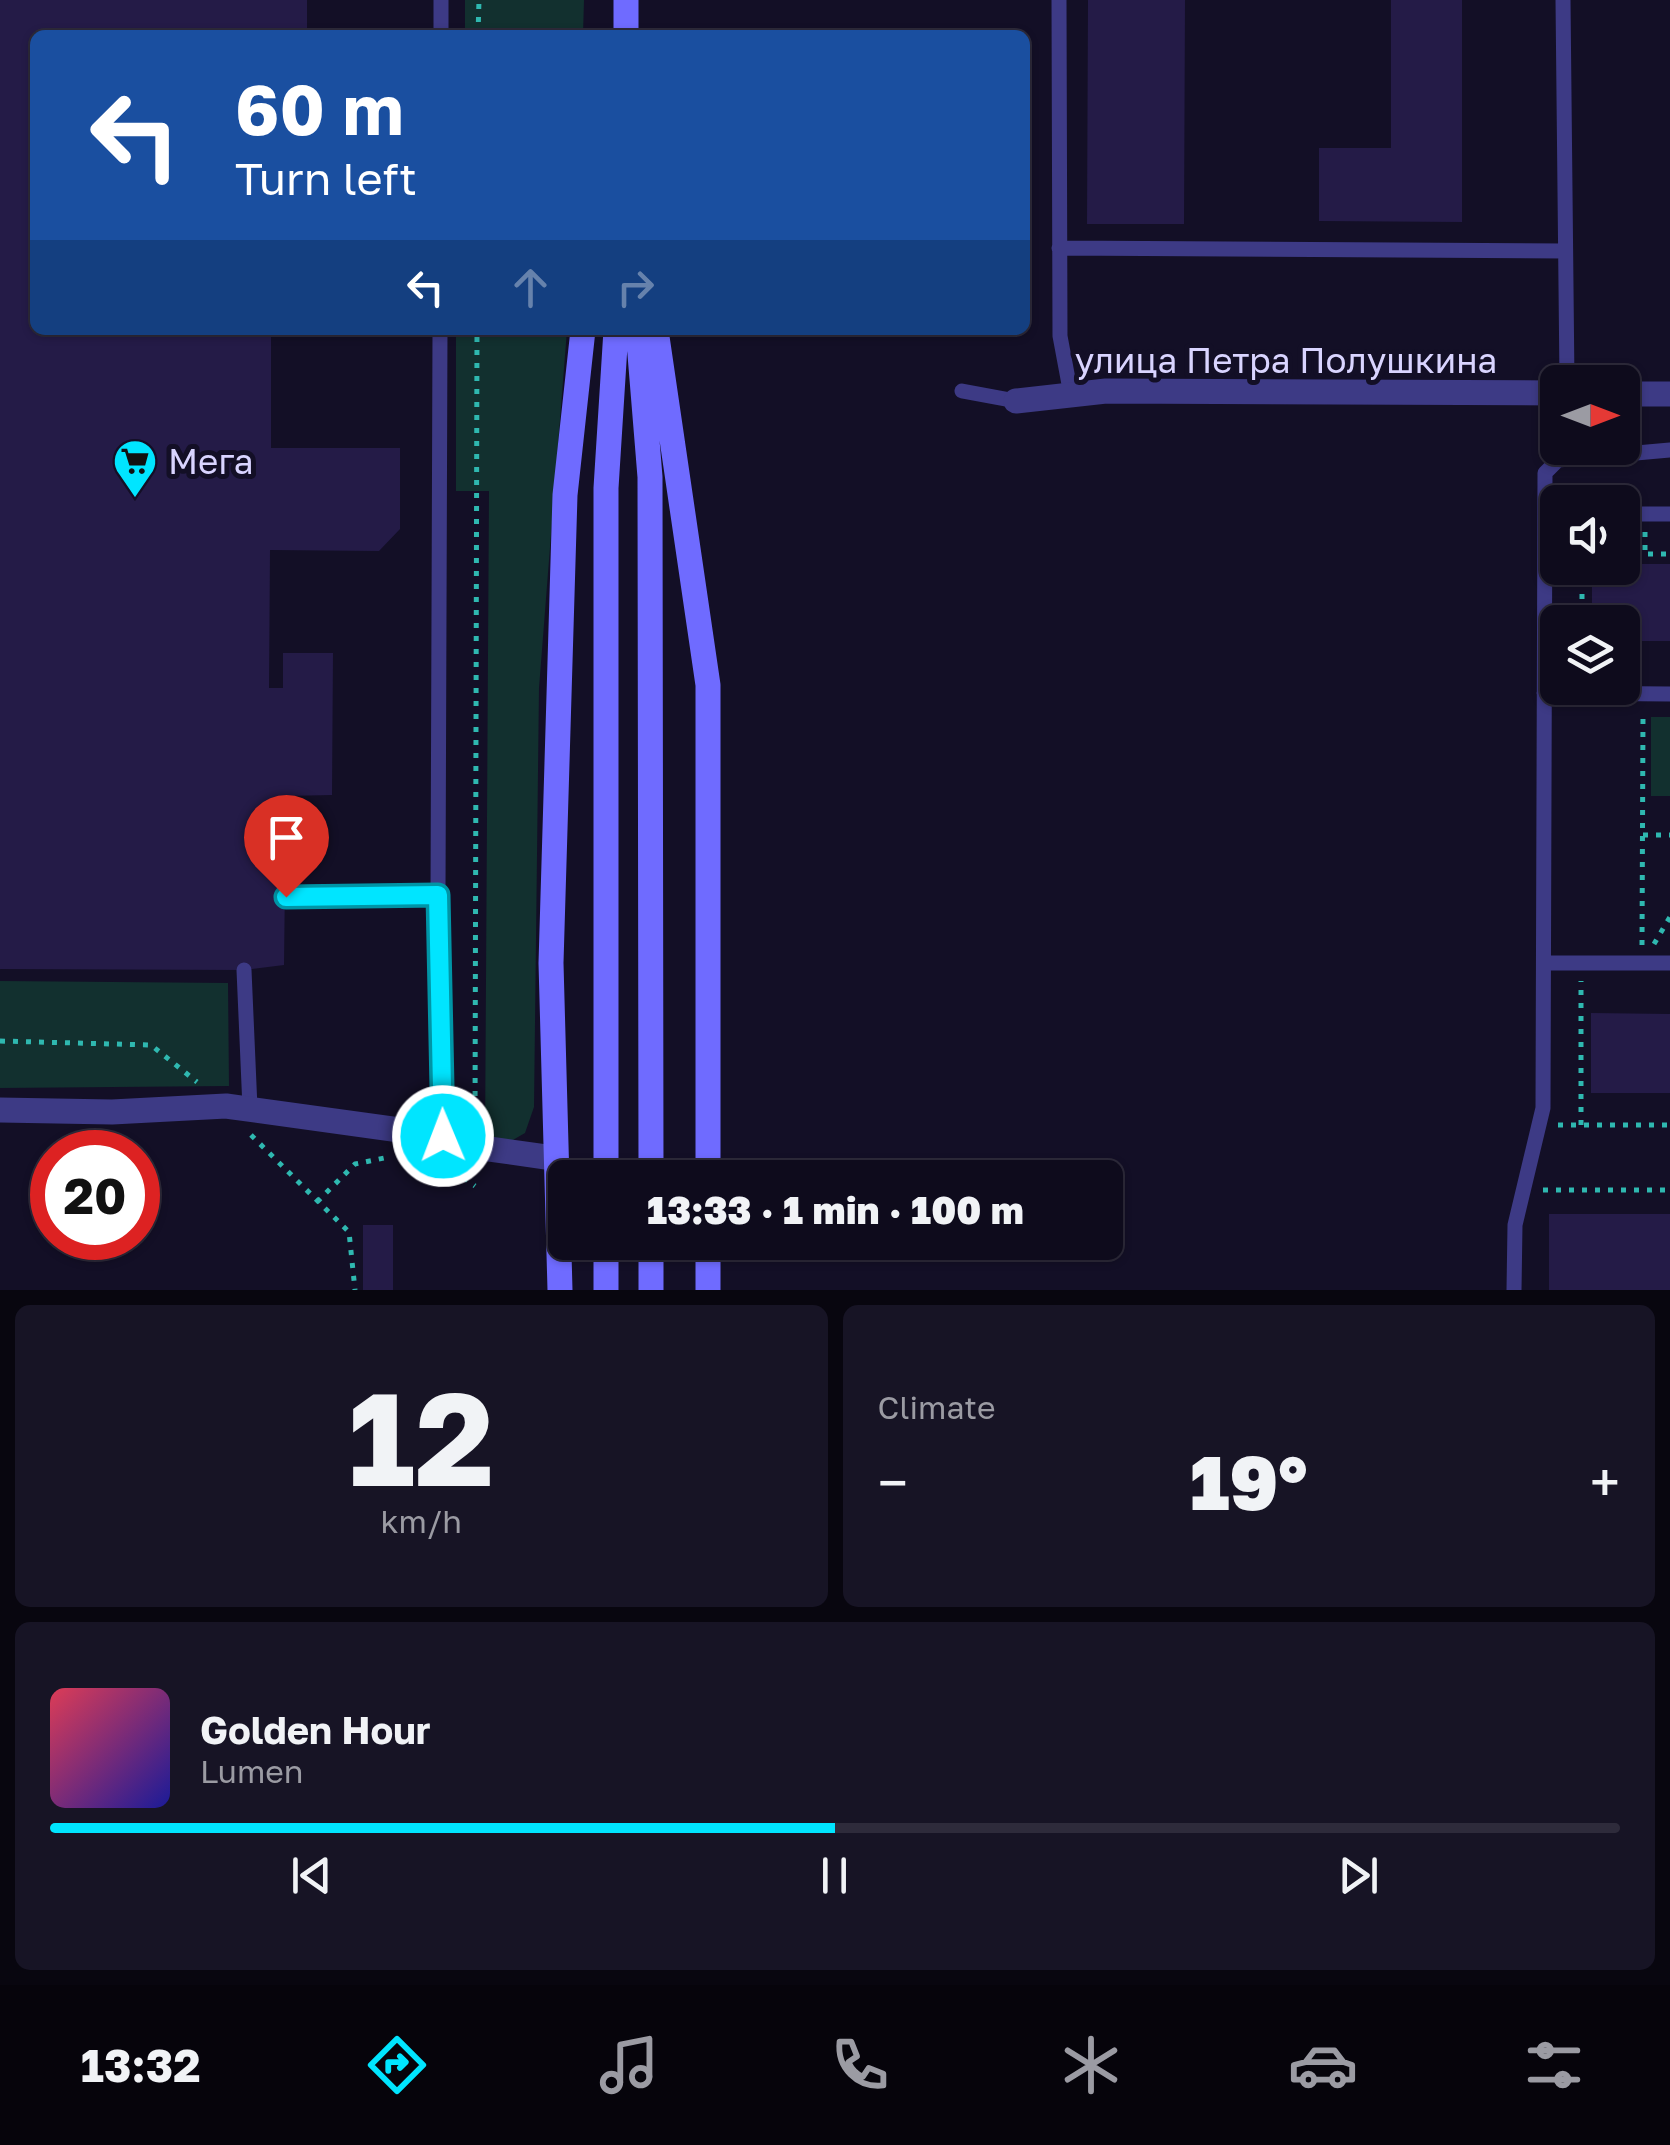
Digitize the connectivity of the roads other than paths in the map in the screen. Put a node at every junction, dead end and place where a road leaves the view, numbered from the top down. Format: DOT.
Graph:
graph roads {
  1 [pos="441,0"];
  2 [pos="626,0"];
  3 [pos="1059,0"];
  4 [pos="1563,0"];
  5 [pos="441,30"];
  6 [pos="626,30"];
  7 [pos="1059,248"];
  8 [pos="1564,251"];
  9 [pos="440,335"];
  10 [pos="582,335"];
  11 [pos="616,335"];
  12 [pos="638,335"];
  13 [pos="657,335"];
  14 [pos="1567,365"];
  15 [pos="962,391"];
  16 [pos="1540,393"];
  17 [pos="1640,394"];
  18 [pos="1670,394"];
  19 [pos="1071,395"];
  20 [pos="1016,401"];
  21 [pos="1670,450"];
  22 [pos="1546,485"];
  23 [pos="1640,514"];
  24 [pos="1670,514"];
  25 [pos="1640,694"];
  26 [pos="1670,694"];
  27 [pos="1544,705"];
  28 [pos="438,895"];
  29 [pos="286,897"];
  30 [pos="1544,963"];
  31 [pos="1670,963"];
  32 [pos="244,970"];
  33 [pos="250,1108"];
  34 [pos="0,1110"];
  35 [pos="443,1136"];
  36 [pos="554,1158"];
  37 [pos="606,1160"];
  38 [pos="651,1160"];
  39 [pos="708,1160"];
  40 [pos="606,1260"];
  41 [pos="651,1260"];
  42 [pos="708,1260"];
  43 [pos="558,1286"];
  44 [pos="709,1288"];
  45 [pos="606,1290"];
  46 [pos="650,1290"];
  47 [pos="1514,1290"];
  1 -- 5 [label="lane"];
  2 -- 6 [label="main road"];
  3 -- 7 [label="lane"];
  4 -- 8 [label="lane"];
  7 -- 8 [label="lane"];
  7 -- 19 [label="lane"];
  8 -- 14 [label="lane"];
  9 -- 28 [label="lane"];
  10 -- 36 [label="main road"];
  11 -- 37 [label="main road"];
  12 -- 38 [label="main road"];
  13 -- 39 [label="main road"];
  15 -- 20 [label="lane"];
  16 -- 19 [label="street, улица Петра Полушкина"];
  17 -- 18 [label="street"];
  19 -- 20 [label="street, улица Петра Полушкина"];
  21 -- 22 [label="lane"];
  23 -- 24 [label="lane"];
  25 -- 26 [label="lane"];
  27 -- 30 [label="lane"];
  28 -- 29 [label="lane"];
  28 -- 35 [label="lane"];
  30 -- 31 [label="lane"];
  30 -- 47 [label="lane"];
  32 -- 33 [label="lane"];
  33 -- 34 [label="street"];
  33 -- 35 [label="street"];
  35 -- 36 [label="street"];
  36 -- 43 [label="main road"];
  40 -- 45 [label="main road"];
  41 -- 46 [label="main road"];
  42 -- 44 [label="main road"];
}
